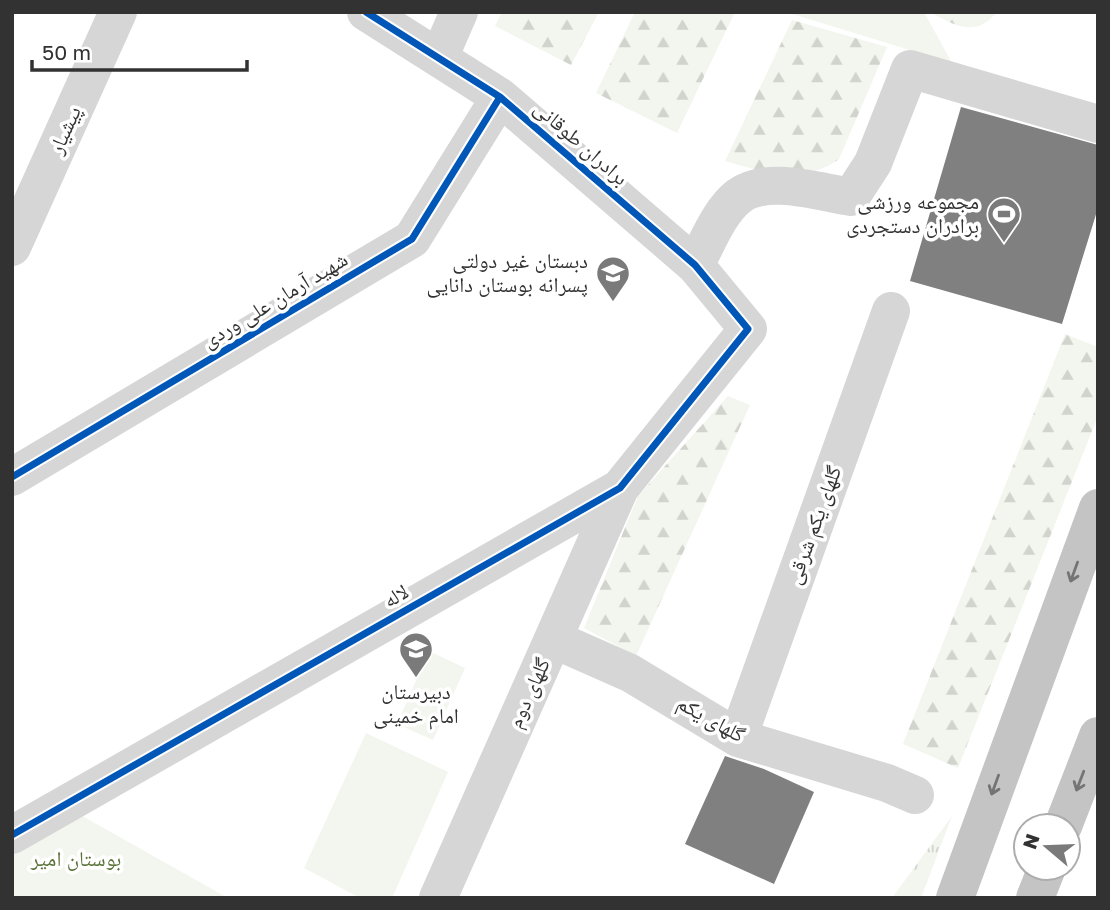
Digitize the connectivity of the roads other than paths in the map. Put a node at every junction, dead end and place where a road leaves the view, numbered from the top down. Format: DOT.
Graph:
graph roads {
  1 [pos="118,12"];
  2 [pos="366,12"];
  3 [pos="459,12"];
  4 [pos="439,58"];
  5 [pos="500,97"];
  6 [pos="1098,124"];
  7 [pos="12,247"];
  8 [pos="695,265"];
  9 [pos="891,311"];
  10 [pos="748,329"];
  11 [pos="12,477"];
  12 [pos="620,488"];
  13 [pos="1098,508"];
  14 [pos="553,639"];
  15 [pos="1098,736"];
  16 [pos="738,738"];
  17 [pos="915,795"];
  18 [pos="1068,812"];
  19 [pos="12,835"];
  20 [pos="438,898"];
  21 [pos="955,898"];
  1 -- 7 [label="street, پیشیار"];
  2 -- 4 [label="street, برادران طوقانی"];
  3 -- 4 [label="street"];
  4 -- 5 [label="street, برادران طوقانی"];
  5 -- 8 [label="street, برادران طوقانی"];
  5 -- 11 [label="street, شهید آرمان علی وردی"];
  6 -- 8 [label="street"];
  8 -- 10 [label="street, برادران طوقانی"];
  9 -- 16 [label="street, گلهای یکم شرقی"];
  10 -- 12 [label="street, لاله"];
  12 -- 14 [label="street, گلهای دوم"];
  12 -- 19 [label="street, لاله"];
  13 -- 21 [label="highway, one-way"];
  14 -- 16 [label="street, گلهای یکم"];
  14 -- 20 [label="street, گلهای دوم"];
  15 -- 18 [label="highway, one-way"];
  16 -- 17 [label="street, گلهای یکم"];
}
